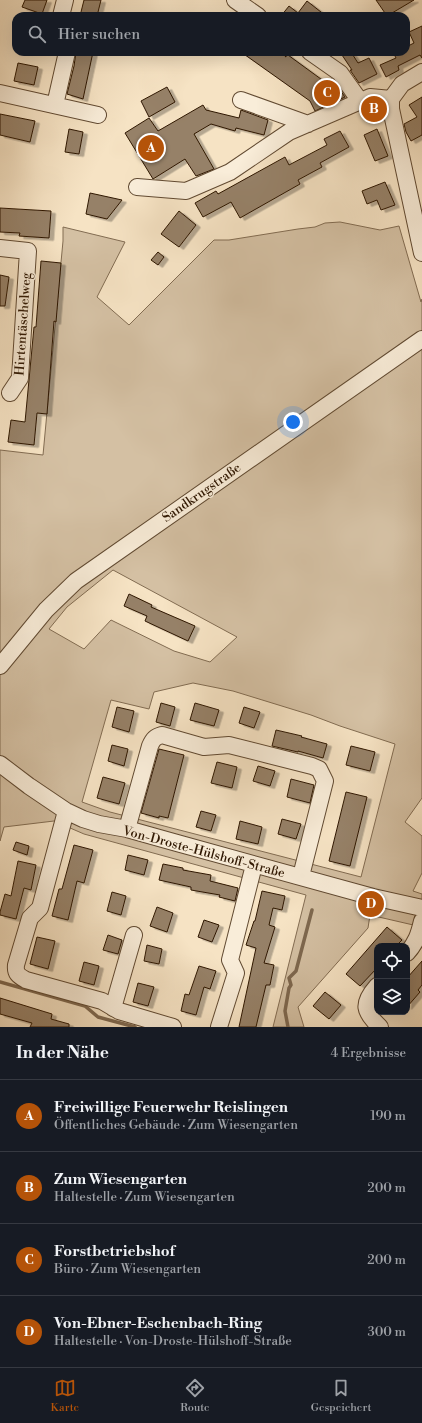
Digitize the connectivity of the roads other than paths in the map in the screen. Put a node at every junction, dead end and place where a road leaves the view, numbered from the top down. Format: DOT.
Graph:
graph roads {
  1 [pos="65,0"];
  2 [pos="235,0"];
  3 [pos="62,12"];
  4 [pos="252,12"];
  5 [pos="67,56"];
  6 [pos="316,56"];
  7 [pos="422,72"];
  8 [pos="0,93"];
  9 [pos="391,99"];
  10 [pos="241,100"];
  11 [pos="360,101"];
  12 [pos="55,105"];
  13 [pos="98,115"];
  14 [pos="308,124"];
  15 [pos="138,187"];
  16 [pos="0,248"];
  17 [pos="422,253"];
  18 [pos="422,339"];
  19 [pos="10,393"];
  20 [pos="0,666"];
  21 [pos="0,764"];
  22 [pos="66,811"];
  23 [pos="127,830"];
  24 [pos="254,865"];
  25 [pos="302,876"];
  26 [pos="422,908"];
  27 [pos="422,921"];
  28 [pos="134,935"];
  29 [pos="410,950"];
  30 [pos="374,989"];
  31 [pos="113,1008"];
  32 [pos="173,1027"];
  33 [pos="219,1027"];
  34 [pos="380,1027"];
  1 -- 3 [label="street"];
  2 -- 4 [label="street"];
  5 -- 12 [label="street"];
  6 -- 11 [label="street"];
  7 -- 9 [label="street"];
  8 -- 12 [label="street"];
  9 -- 11 [label="street"];
  9 -- 17 [label="street"];
  10 -- 14 [label="street"];
  11 -- 14 [label="street"];
  12 -- 13 [label="street"];
  14 -- 15 [label="street"];
  16 -- 19 [label="street, Hirtentäschelweg"];
  18 -- 20 [label="street, Sandkrugstraße"];
  21 -- 22 [label="street, Von-Droste-Hülshoff-Straße"];
  22 -- 23 [label="street, Von-Droste-Hülshoff-Straße"];
  22 -- 31 [label="street"];
  23 -- 24 [label="street, Von-Droste-Hülshoff-Straße"];
  23 -- 25 [label="street"];
  24 -- 25 [label="street, Von-Droste-Hülshoff-Straße"];
  24 -- 33 [label="street"];
  25 -- 26 [label="street, Von-Droste-Hülshoff-Straße"];
  27 -- 29 [label="street"];
  28 -- 31 [label="street"];
  30 -- 34 [label="street"];
  31 -- 32 [label="street"];
}
